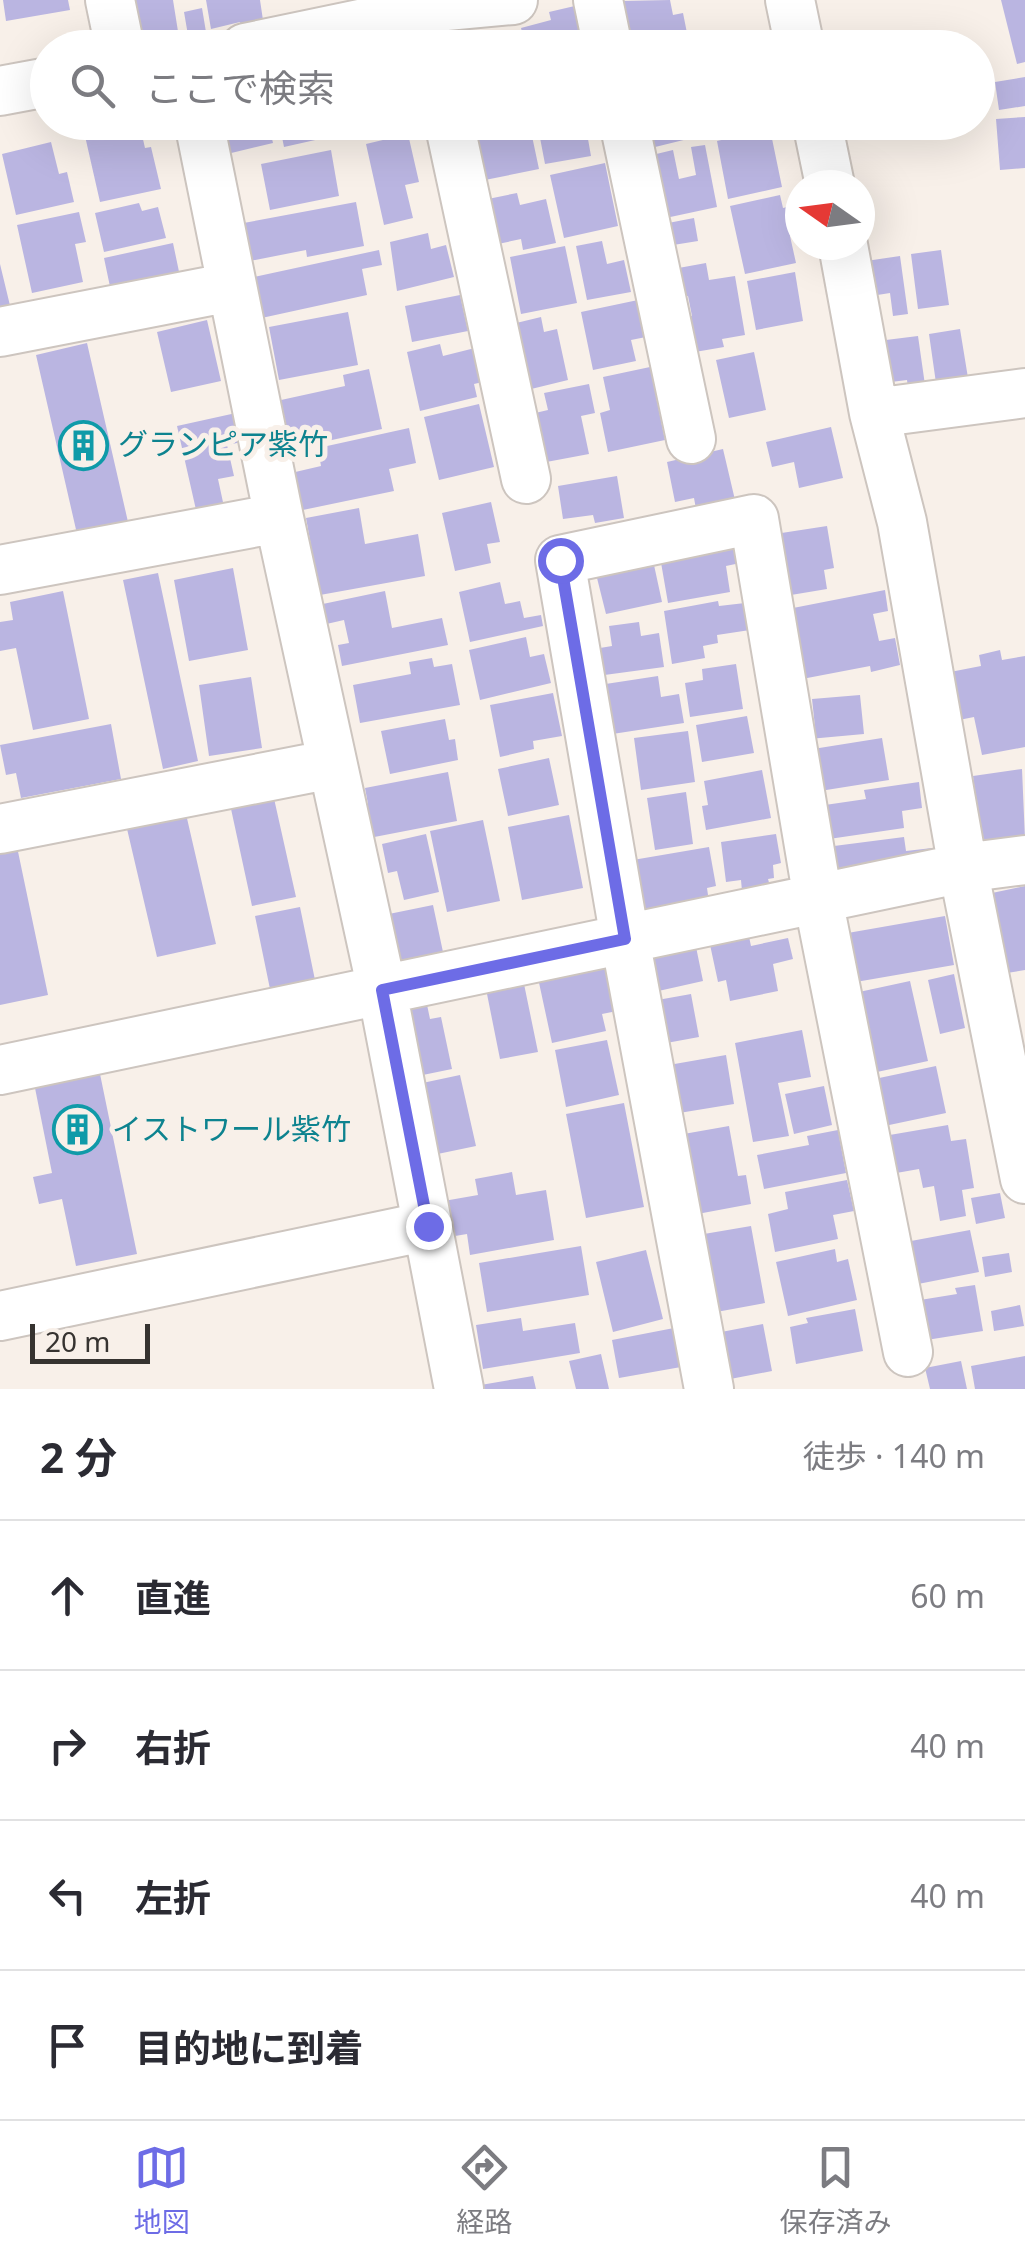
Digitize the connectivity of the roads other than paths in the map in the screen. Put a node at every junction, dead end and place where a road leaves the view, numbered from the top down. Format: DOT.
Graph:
graph roads {
  1 [pos="110,0"];
  2 [pos="512,0"];
  3 [pos="598,0"];
  4 [pos="790,0"];
  5 [pos="322,16"];
  6 [pos="438,16"];
  7 [pos="116,30"];
  8 [pos="288,30"];
  9 [pos="604,30"];
  10 [pos="796,30"];
  11 [pos="30,85"];
  12 [pos="0,91"];
  13 [pos="203,140"];
  14 [pos="453,140"];
  15 [pos="628,140"];
  16 [pos="820,140"];
  17 [pos="827,170"];
  18 [pos="846,260"];
  19 [pos="231,286"];
  20 [pos="0,332"];
  21 [pos="1025,393"];
  22 [pos="874,413"];
  23 [pos="691,439"];
  24 [pos="526,480"];
  25 [pos="279,518"];
  26 [pos="0,570"];
  27 [pos="332,764"];
  28 [pos="0,829"];
  29 [pos="1025,860"];
  30 [pos="963,868"];
  31 [pos="818,899"];
  32 [pos="625,939"];
  33 [pos="382,990"];
  34 [pos="0,1070"];
  35 [pos="1025,1179"];
  36 [pos="428,1226"];
  37 [pos="0,1316"];
  38 [pos="897,1373"];
  39 [pos="459,1389"];
  40 [pos="709,1389"];
  1 -- 7 [label="street"];
  2 -- 6 [label="street"];
  3 -- 9 [label="street"];
  4 -- 10 [label="street"];
  5 -- 6 [label="street"];
  5 -- 8 [label="street"];
  11 -- 12 [label="street"];
  13 -- 19 [label="street"];
  14 -- 24 [label="street"];
  15 -- 23 [label="street"];
  16 -- 17 [label="street"];
  18 -- 22 [label="street"];
  19 -- 20 [label="street"];
  19 -- 25 [label="street"];
  21 -- 22 [label="street"];
  22 -- 30 [label="street"];
  25 -- 26 [label="street"];
  25 -- 27 [label="street"];
  27 -- 28 [label="street"];
  27 -- 33 [label="street"];
  29 -- 30 [label="street"];
  30 -- 31 [label="street"];
  30 -- 35 [label="street"];
  31 -- 32 [label="street"];
  31 -- 32 [label="street"];
  31 -- 38 [label="street"];
  32 -- 33 [label="street"];
  32 -- 40 [label="street"];
  33 -- 34 [label="street"];
  33 -- 36 [label="street"];
  36 -- 37 [label="street"];
  36 -- 39 [label="street"];
}
